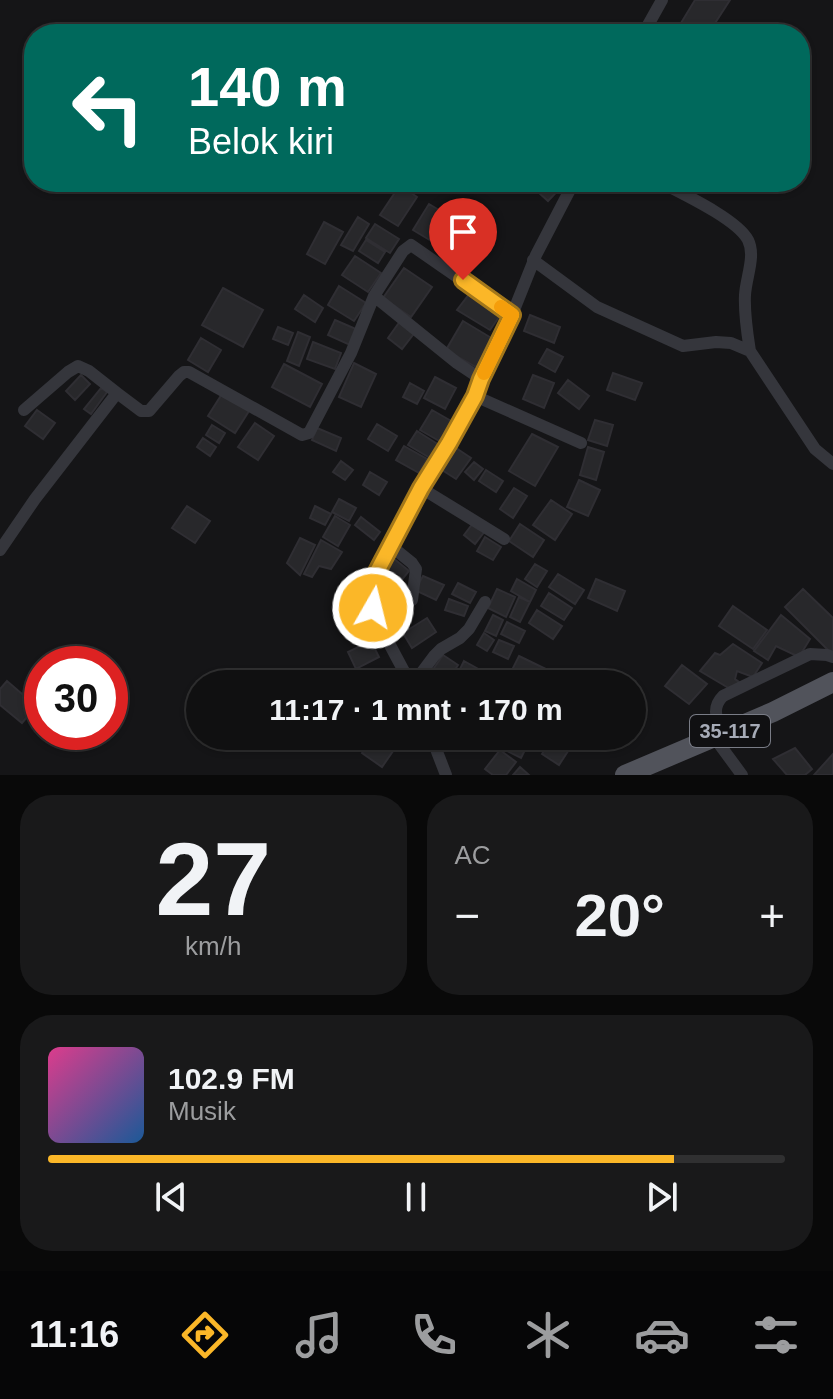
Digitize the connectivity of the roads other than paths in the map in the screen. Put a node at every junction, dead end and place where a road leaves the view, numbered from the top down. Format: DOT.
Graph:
graph roads {
  1 [pos="662,0"];
  2 [pos="649,24"];
  3 [pos="569,192"];
  4 [pos="678,192"];
  5 [pos="533,260"];
  6 [pos="374,296"];
  7 [pos="512,315"];
  8 [pos="750,351"];
  9 [pos="481,379"];
  10 [pos="117,393"];
  11 [pos="475,396"];
  12 [pos="24,410"];
  13 [pos="581,443"];
  14 [pos="833,464"];
  15 [pos="421,488"];
  16 [pos="504,539"];
  17 [pos="391,546"];
  18 [pos="0,550"];
  19 [pos="412,600"];
  20 [pos="485,602"];
  21 [pos="833,657"];
  22 [pos="405,670"];
  23 [pos="423,670"];
  24 [pos="833,682"];
  25 [pos="718,735"];
  26 [pos="436,750"];
  27 [pos="446,775"];
  28 [pos="625,775"];
  29 [pos="742,775"];
  1 -- 2 [label="street"];
  3 -- 5 [label="street"];
  4 -- 8 [label="street"];
  5 -- 7 [label="street"];
  5 -- 8 [label="street"];
  6 -- 7 [label="street"];
  6 -- 9 [label="street"];
  6 -- 10 [label="street"];
  7 -- 9 [label="street"];
  8 -- 14 [label="street"];
  9 -- 11 [label="street"];
  10 -- 12 [label="street"];
  10 -- 18 [label="street"];
  11 -- 13 [label="street"];
  11 -- 15 [label="street"];
  15 -- 16 [label="street"];
  15 -- 17 [label="street"];
  17 -- 19 [label="street"];
  17 -- 22 [label="street"];
  20 -- 23 [label="street"];
  21 -- 25 [label="street"];
  24 -- 25 [label="main road, 35-117"];
  25 -- 28 [label="main road, 35-117"];
  25 -- 29 [label="street"];
  26 -- 27 [label="street"];
}
